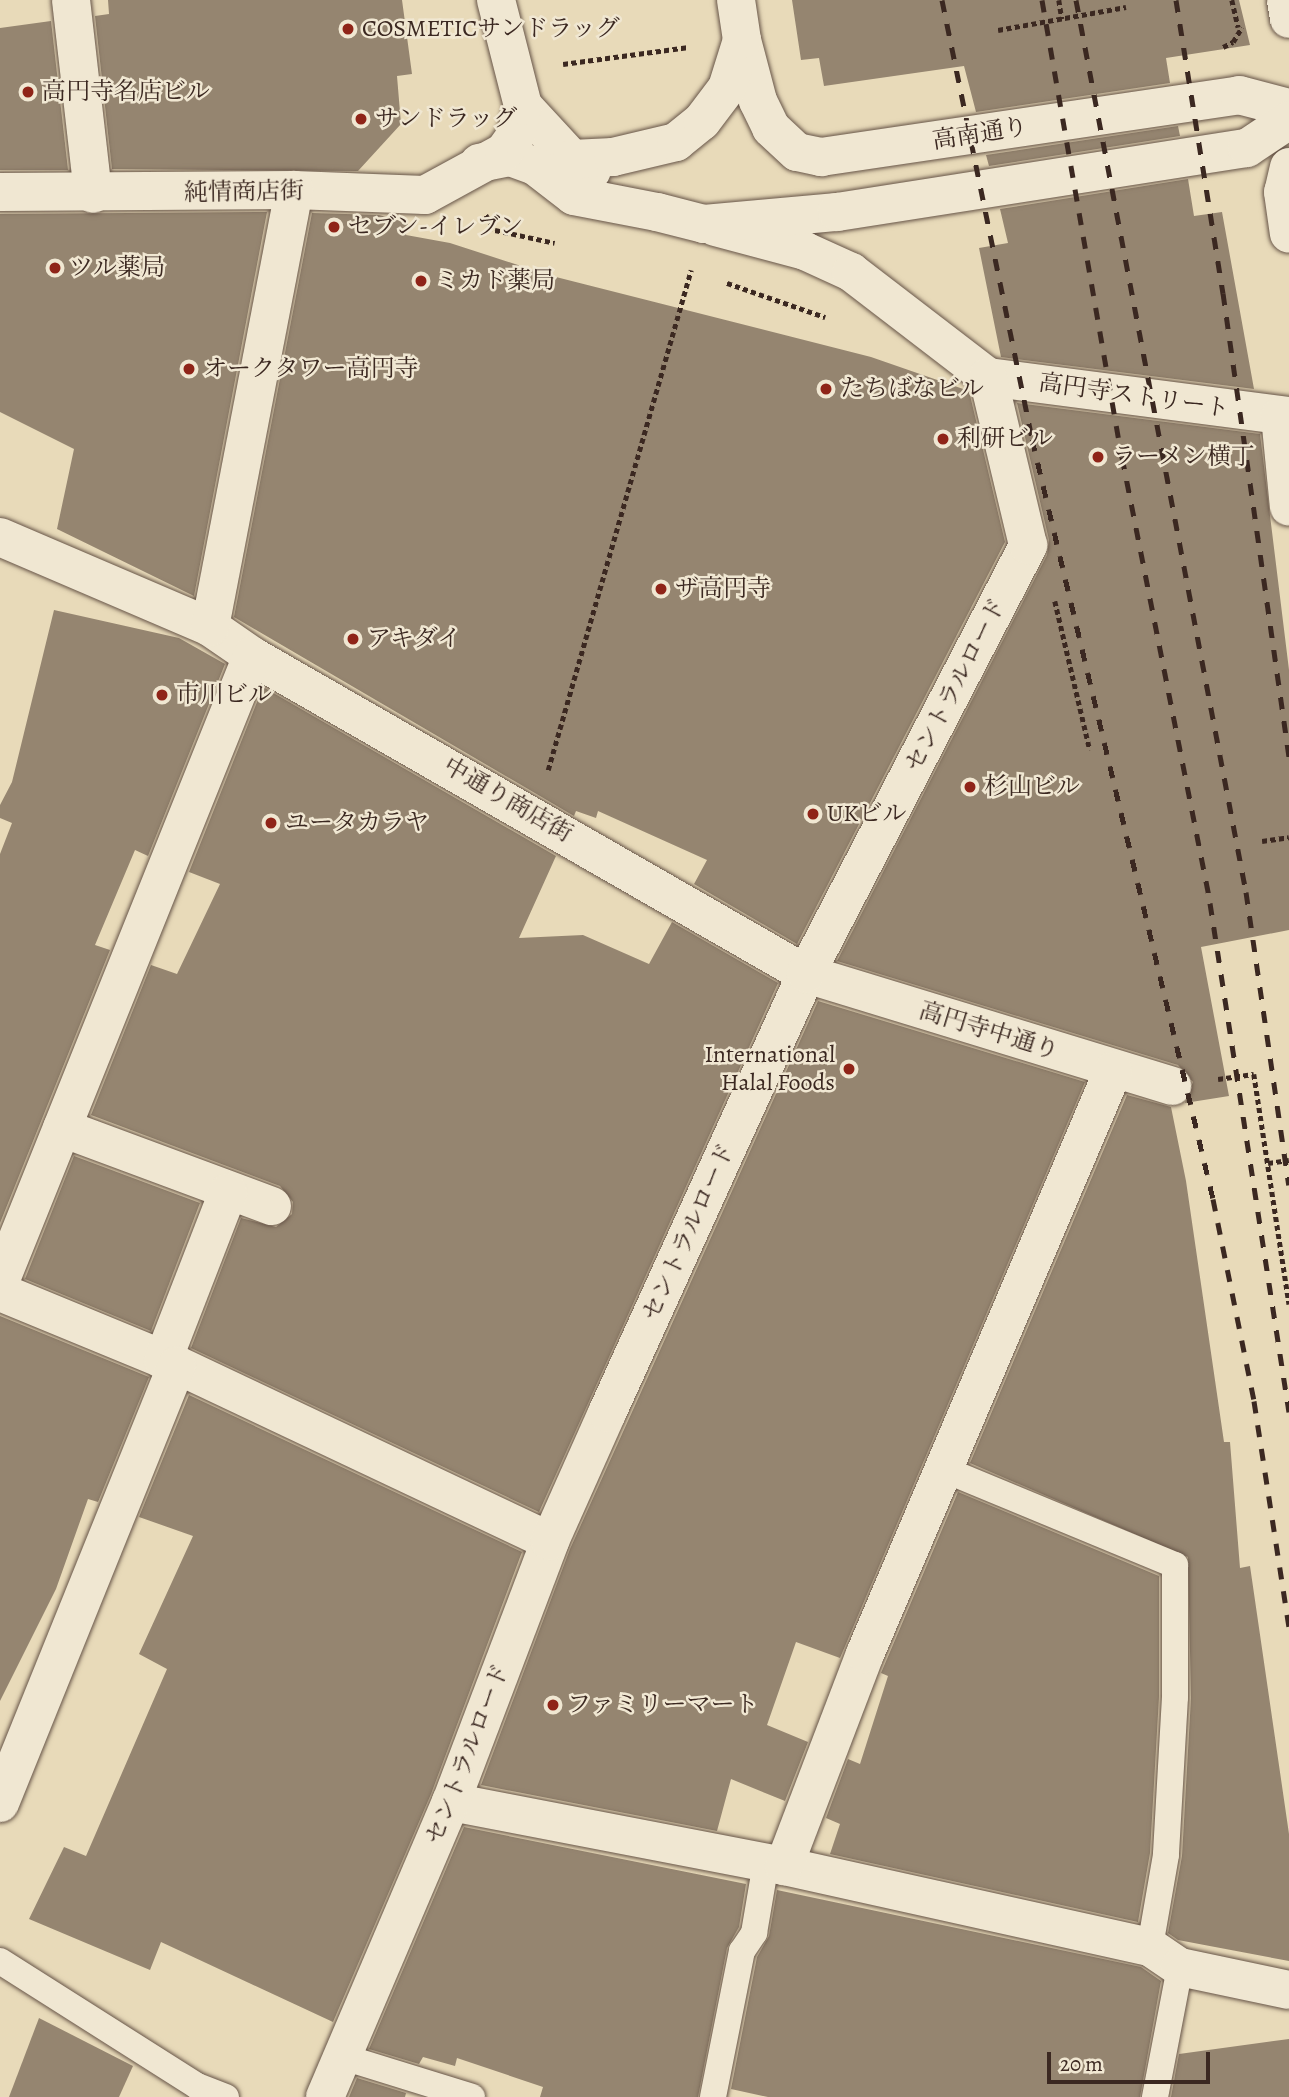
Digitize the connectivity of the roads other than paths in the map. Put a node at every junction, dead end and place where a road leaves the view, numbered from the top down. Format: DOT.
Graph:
graph roads {
  1 [pos="71,0"];
  2 [pos="496,0"];
  3 [pos="736,0"];
  4 [pos="1286,0"];
  5 [pos="1289,19"];
  6 [pos="743,40"];
  7 [pos="518,88"];
  8 [pos="1289,108"];
  9 [pos="1289,120"];
  10 [pos="572,159"];
  11 [pos="479,163"];
  12 [pos="1289,166"];
  13 [pos="294,190"];
  14 [pos="0,192"];
  15 [pos="93,194"];
  16 [pos="657,212"];
  17 [pos="704,224"];
  18 [pos="1289,234"];
  19 [pos="988,377"];
  20 [pos="1285,416"];
  21 [pos="1289,508"];
  22 [pos="0,537"];
  23 [pos="210,627"];
  24 [pos="252,656"];
  25 [pos="806,974"];
  26 [pos="1113,1070"];
  27 [pos="1172,1086"];
  28 [pos="62,1128"];
  29 [pos="228,1192"];
  30 [pos="272,1206"];
  31 [pos="0,1282"];
  32 [pos="0,1292"];
  33 [pos="170,1363"];
  34 [pos="943,1469"];
  35 [pos="550,1541"];
  36 [pos="0,1802"];
  37 [pos="451,1802"];
  38 [pos="775,1865"];
  39 [pos="1165,1957"];
  40 [pos="0,1961"];
  41 [pos="1289,1990"];
  42 [pos="343,2057"];
  43 [pos="226,2097"];
  44 [pos="325,2097"];
  45 [pos="472,2097"];
  46 [pos="713,2097"];
  47 [pos="1155,2097"];
  1 -- 15 [label="street"];
  2 -- 7 [label="street"];
  3 -- 6 [label="street, 高南通り"];
  4 -- 5 [label="street"];
  6 -- 8 [label="street, 高南通り"];
  6 -- 10 [label="street"];
  7 -- 10 [label="street"];
  7 -- 11 [label="street, 純情商店街"];
  9 -- 17 [label="street"];
  10 -- 16 [label="street"];
  11 -- 13 [label="street, 純情商店街"];
  11 -- 16 [label="street"];
  12 -- 18 [label="street"];
  13 -- 15 [label="street, 純情商店街"];
  13 -- 23 [label="street"];
  14 -- 15 [label="street, 純情商店街"];
  16 -- 17 [label="street"];
  17 -- 19 [label="street"];
  19 -- 20 [label="street, 高円寺ストリート"];
  19 -- 25 [label="street, セントラルロード"];
  20 -- 21 [label="street"];
  22 -- 23 [label="street, 中通り商店街"];
  23 -- 24 [label="street, 中通り商店街"];
  24 -- 25 [label="street, 中通り商店街"];
  24 -- 28 [label="street"];
  25 -- 26 [label="street, 高円寺中通り"];
  25 -- 35 [label="street, セントラルロード"];
  26 -- 27 [label="street, 高円寺中通り"];
  26 -- 34 [label="street"];
  28 -- 29 [label="street"];
  28 -- 31 [label="street"];
  29 -- 30 [label="street"];
  29 -- 33 [label="street"];
  32 -- 33 [label="street"];
  33 -- 35 [label="street"];
  33 -- 36 [label="street"];
  34 -- 38 [label="street"];
  34 -- 39 [label="lane"];
  35 -- 37 [label="street, セントラルロード"];
  37 -- 38 [label="street"];
  37 -- 42 [label="street, セントラルロード"];
  38 -- 39 [label="street"];
  38 -- 46 [label="lane"];
  39 -- 41 [label="street"];
  39 -- 47 [label="lane"];
  40 -- 43 [label="lane"];
  42 -- 44 [label="street, セントラルロード"];
  42 -- 45 [label="lane"];
}
